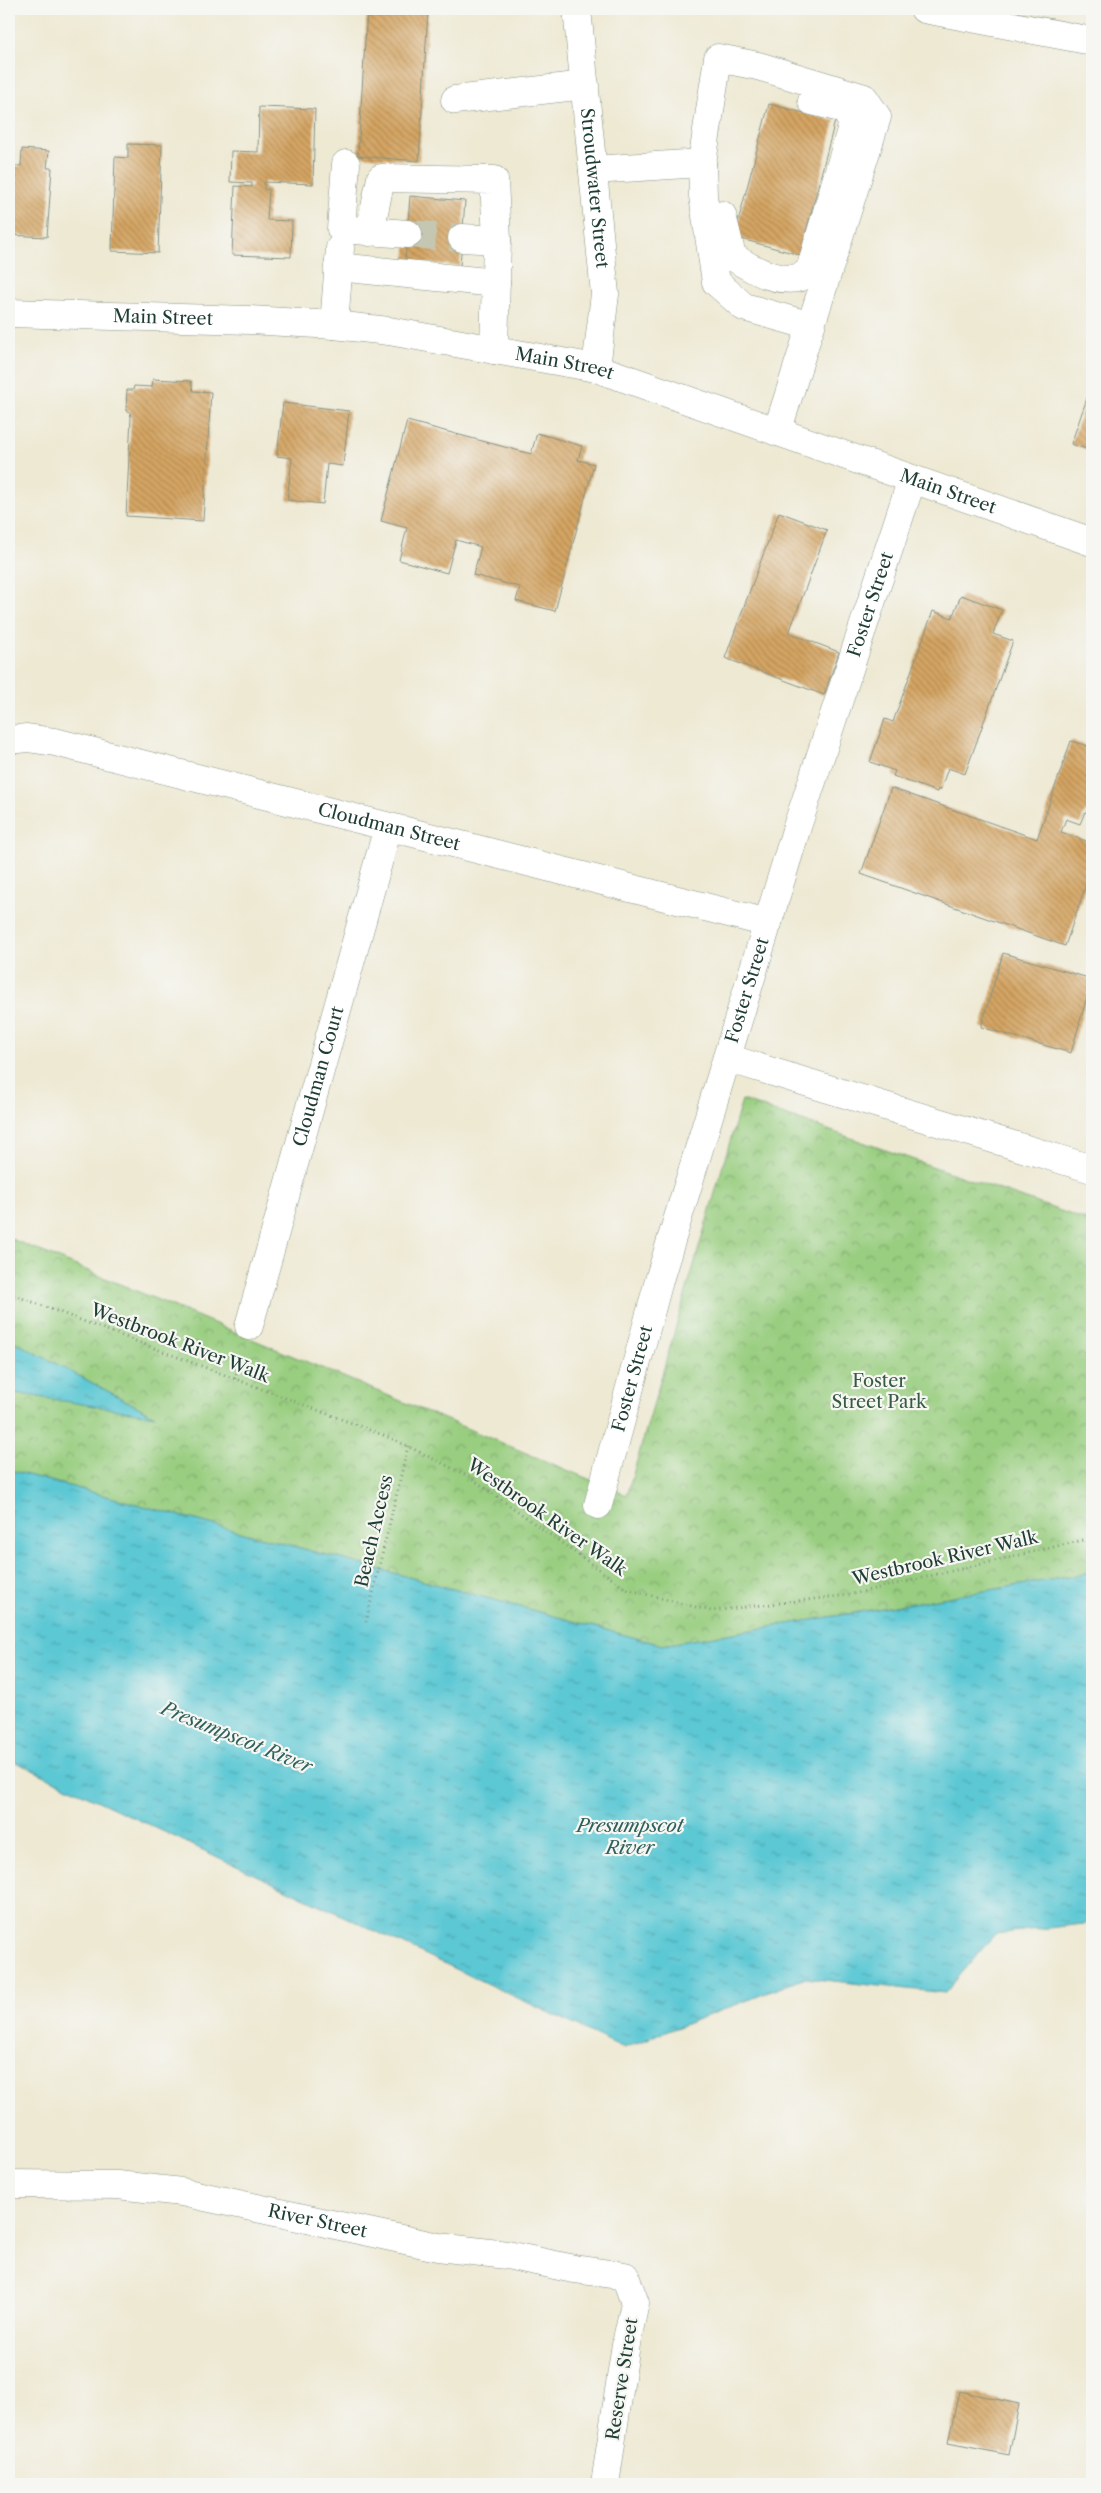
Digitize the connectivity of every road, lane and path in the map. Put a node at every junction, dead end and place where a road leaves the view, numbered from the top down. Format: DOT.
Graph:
graph roads {
  1 [pos="577,9"];
  2 [pos="924,9"];
  3 [pos="1092,41"];
  4 [pos="758,66"];
  5 [pos="585,85"];
  6 [pos="455,100"];
  7 [pos="702,163"];
  8 [pos="346,164"];
  9 [pos="593,170"];
  10 [pos="703,196"];
  11 [pos="341,229"];
  12 [pos="370,232"];
  13 [pos="408,234"];
  14 [pos="462,238"];
  15 [pos="497,240"];
  16 [pos="338,267"];
  17 [pos="496,283"];
  18 [pos="9,313"];
  19 [pos="334,325"];
  20 [pos="811,326"];
  21 [pos="494,350"];
  22 [pos="596,368"];
  23 [pos="777,432"];
  24 [pos="912,479"];
  25 [pos="1092,542"];
  26 [pos="9,740"];
  27 [pos="388,826"];
  28 [pos="768,923"];
  29 [pos="727,1058"];
  30 [pos="1092,1169"];
  31 [pos="9,1293"];
  32 [pos="249,1326"];
  33 [pos="408,1446"];
  34 [pos="598,1505"];
  35 [pos="1092,1538"];
  36 [pos="366,1622"];
  37 [pos="9,2184"];
  38 [pos="625,2276"];
  39 [pos="606,2484"];
  1 -- 5 [label="main road, Stroudwater Street"];
  2 -- 3 [label="main road"];
  4 -- 7 [label="main road"];
  4 -- 10 [label="main road"];
  4 -- 20 [label="main road"];
  5 -- 6 [label="main road"];
  5 -- 9 [label="main road, Stroudwater Street"];
  7 -- 9 [label="main road"];
  7 -- 10 [label="main road"];
  8 -- 11 [label="main road"];
  9 -- 22 [label="main road, Stroudwater Street"];
  10 -- 20 [label="main road"];
  11 -- 12 [label="main road"];
  11 -- 16 [label="main road"];
  12 -- 13 [label="main road"];
  12 -- 15 [label="main road"];
  14 -- 15 [label="main road"];
  15 -- 17 [label="main road"];
  16 -- 17 [label="main road"];
  16 -- 19 [label="main road"];
  17 -- 21 [label="main road"];
  18 -- 19 [label="main road, Main Street"];
  19 -- 21 [label="main road, Main Street"];
  20 -- 23 [label="main road"];
  21 -- 22 [label="main road, Main Street"];
  22 -- 23 [label="main road, Main Street"];
  23 -- 24 [label="main road, Main Street"];
  24 -- 25 [label="main road, Main Street"];
  24 -- 28 [label="main road, Foster Street"];
  26 -- 27 [label="main road, Cloudman Street"];
  27 -- 28 [label="main road, Cloudman Street"];
  27 -- 32 [label="main road, Cloudman Court"];
  28 -- 29 [label="main road, Foster Street"];
  29 -- 30 [label="main road"];
  29 -- 34 [label="main road, Foster Street"];
  31 -- 33 [label="path, Westbrook River Walk"];
  33 -- 35 [label="path, Westbrook River Walk"];
  33 -- 36 [label="path, Beach Access"];
  37 -- 38 [label="main road, River Street"];
  38 -- 39 [label="main road, Reserve Street"];
}
